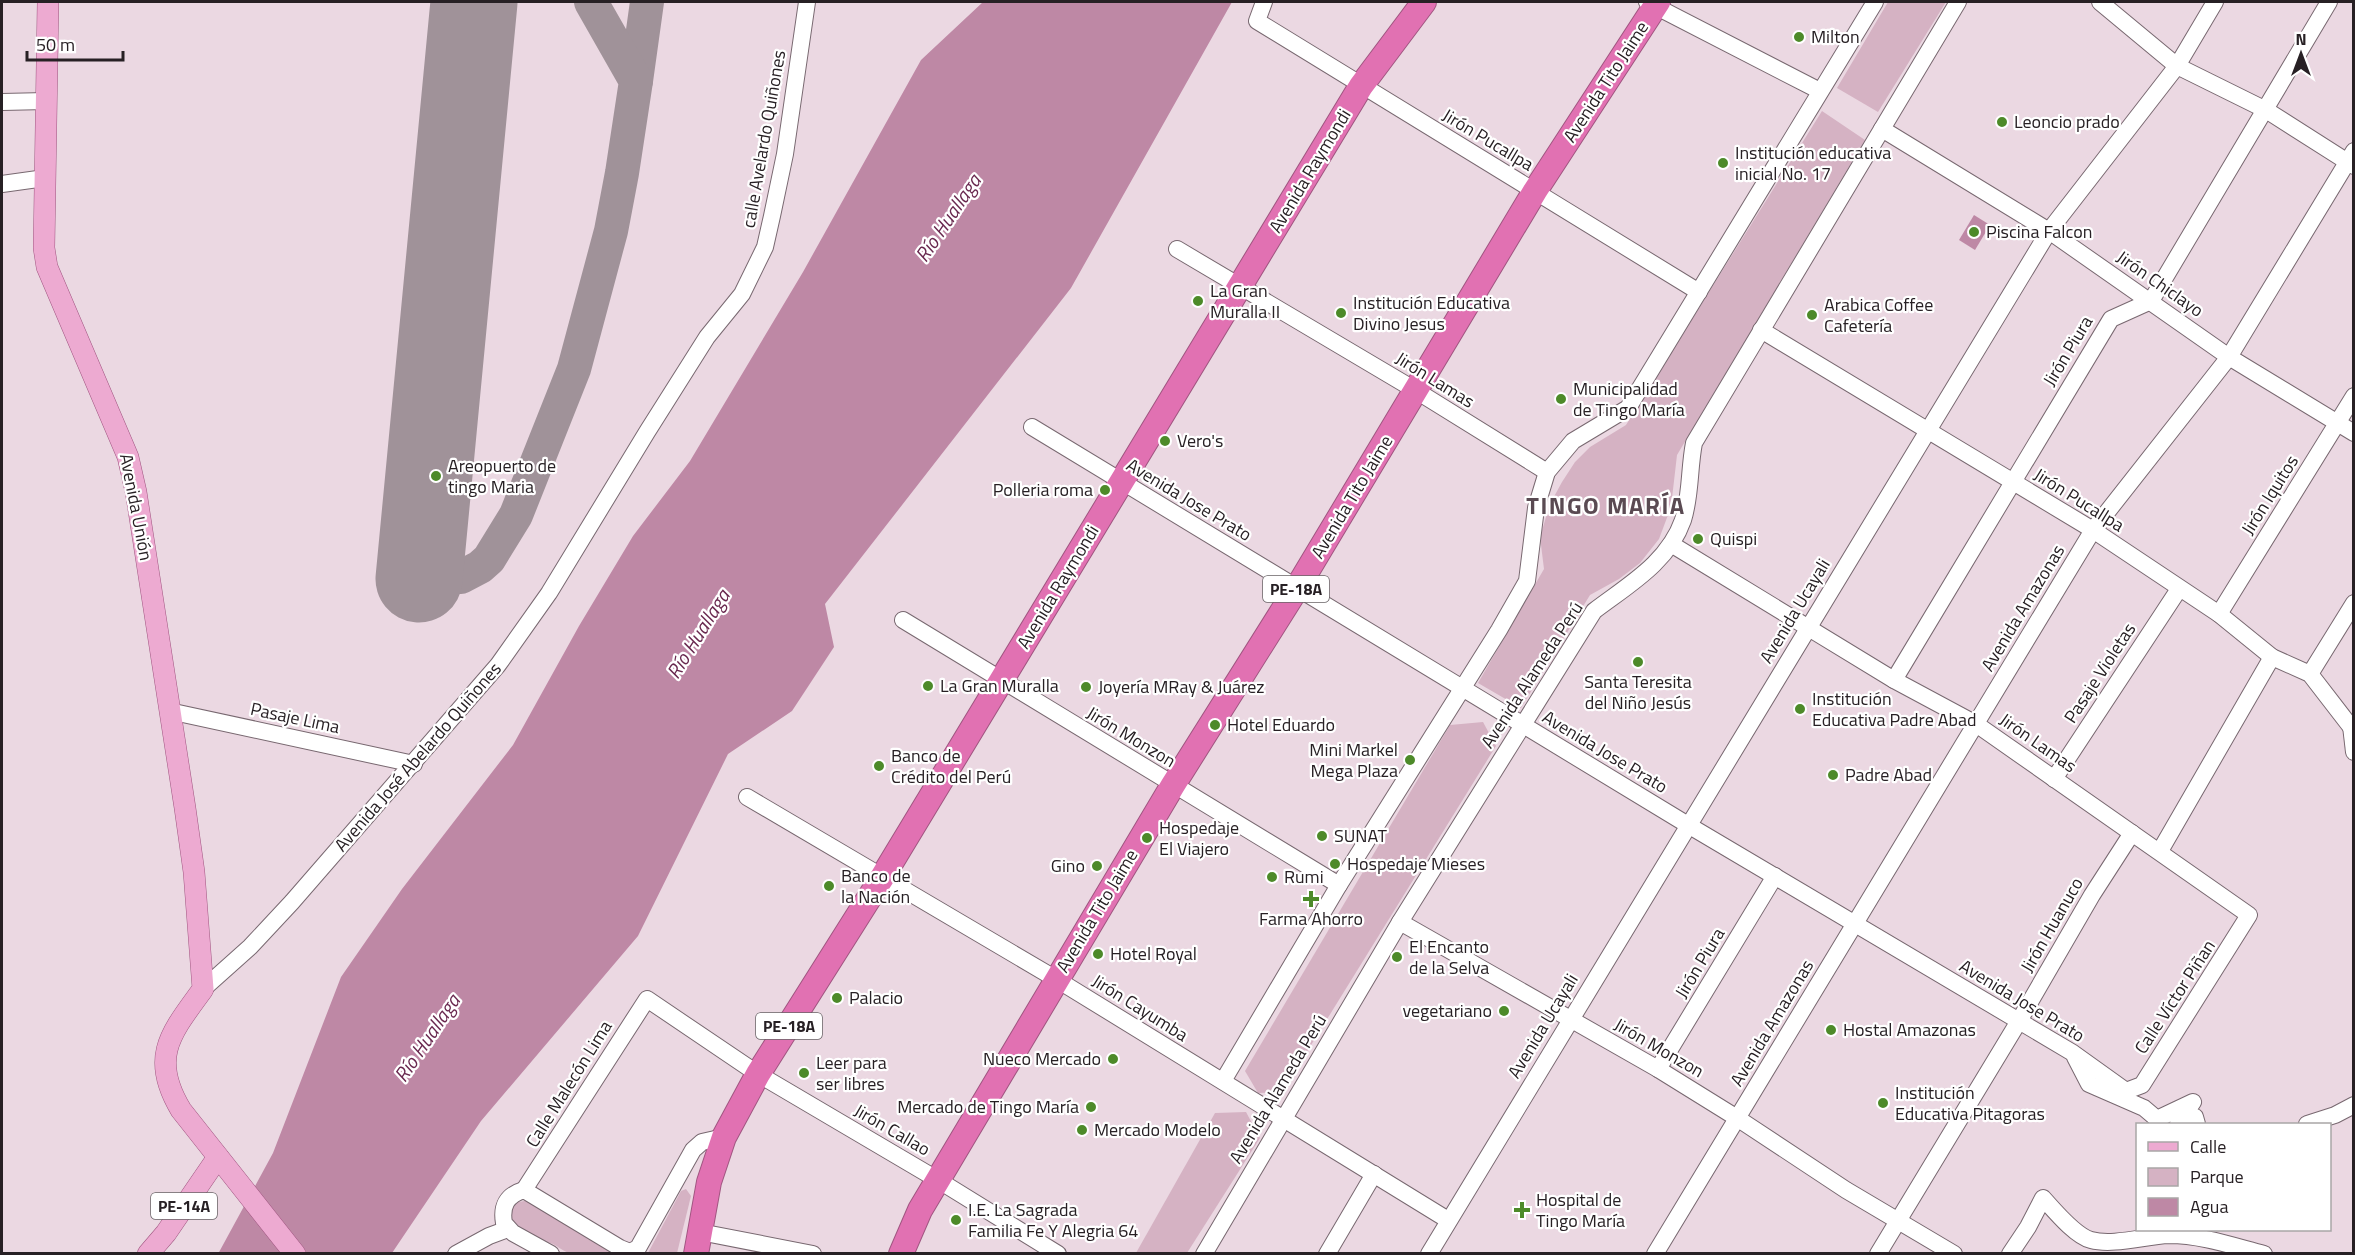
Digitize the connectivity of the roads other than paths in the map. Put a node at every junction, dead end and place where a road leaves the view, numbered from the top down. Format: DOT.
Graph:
graph roads {
  1 [pos="48,2"];
  2 [pos="807,2"];
  3 [pos="1264,2"];
  4 [pos="1424,2"];
  5 [pos="1875,2"];
  6 [pos="1958,2"];
  7 [pos="2100,2"];
  8 [pos="2215,2"];
  9 [pos="2329,2"];
  10 [pos="1653,3"];
  11 [pos="2178,66"];
  12 [pos="1361,86"];
  13 [pos="1820,91"];
  14 [pos="46,101"];
  15 [pos="2,102"];
  16 [pos="2266,110"];
  17 [pos="1882,129"];
  18 [pos="2351,159"];
  19 [pos="45,178"];
  20 [pos="2,184"];
  21 [pos="1535,191"];
  22 [pos="2049,231"];
  23 [pos="1177,249"];
  24 [pos="1240,286"];
  25 [pos="1699,292"];
  26 [pos="2151,301"];
  27 [pos="1761,330"];
  28 [pos="707,337"];
  29 [pos="2229,357"];
  30 [pos="1416,390"];
  31 [pos="2354,396"];
  32 [pos="2337,424"];
  33 [pos="1032,427"];
  34 [pos="1928,431"];
  35 [pos="2354,434"];
  36 [pos="1547,472"];
  37 [pos="1122,482"];
  38 [pos="2012,482"];
  39 [pos="2093,530"];
  40 [pos="1671,544"];
  41 [pos="1297,588"];
  42 [pos="2179,589"];
  43 [pos="2354,603"];
  44 [pos="2219,614"];
  45 [pos="903,620"];
  46 [pos="1807,629"];
  47 [pos="2272,657"];
  48 [pos="2310,674"];
  49 [pos="1894,680"];
  50 [pos="1001,681"];
  51 [pos="1462,688"];
  52 [pos="169,711"];
  53 [pos="1976,723"];
  54 [pos="1522,724"];
  55 [pos="2352,728"];
  56 [pos="2354,752"];
  57 [pos="414,764"];
  58 [pos="2054,779"];
  59 [pos="1173,785"];
  60 [pos="747,797"];
  61 [pos="1688,825"];
  62 [pos="2132,833"];
  63 [pos="2160,850"];
  64 [pos="883,876"];
  65 [pos="1775,876"];
  66 [pos="1339,885"];
  67 [pos="2249,915"];
  68 [pos="1400,922"];
  69 [pos="1855,924"];
  70 [pos="1056,979"];
  71 [pos="203,989"];
  72 [pos="647,999"];
  73 [pos="1570,1019"];
  74 [pos="2019,1021"];
  75 [pos="2073,1053"];
  76 [pos="1658,1069"];
  77 [pos="758,1074"];
  78 [pos="1222,1081"];
  79 [pos="2126,1091"];
  80 [pos="2354,1105"];
  81 [pos="1282,1118"];
  82 [pos="1737,1118"];
  83 [pos="2179,1123"];
  84 [pos="2186,1123"];
  85 [pos="2196,1123"];
  86 [pos="2313,1123"];
  87 [pos="724,1137"];
  88 [pos="224,1164"];
  89 [pos="1374,1174"];
  90 [pos="938,1180"];
  91 [pos="524,1191"];
  92 [pos="1448,1221"];
  93 [pos="1897,1221"];
  94 [pos="508,1229"];
  95 [pos="698,1243"];
  96 [pos="630,1252"];
  97 [pos="148,1254"];
  98 [pos="296,1254"];
  99 [pos="456,1254"];
  100 [pos="551,1254"];
  101 [pos="813,1254"];
  102 [pos="901,1254"];
  103 [pos="1058,1254"];
  104 [pos="1204,1254"];
  105 [pos="1327,1254"];
  106 [pos="1429,1254"];
  107 [pos="1655,1254"];
  108 [pos="1878,1254"];
  109 [pos="1954,1254"];
  110 [pos="2010,1254"];
  111 [pos="2264,1254"];
  1 -- 14 [label="main road, Avenida Unión"];
  2 -- 28 [label="street, calle Avelardo Quiñones"];
  3 -- 12 [label="street, Jirón Pucallpa"];
  4 -- 12 [label="highway, Avenida Raymondi / PE-18A"];
  5 -- 13 [label="street"];
  6 -- 17 [label="street, Avenida Alameda Perú"];
  7 -- 11 [label="street"];
  8 -- 11 [label="street, Avenida Ucayali"];
  9 -- 16 [label="street"];
  10 -- 13 [label="street"];
  10 -- 21 [label="highway, Avenida Tito Jaime / PE-18A"];
  11 -- 16 [label="street"];
  11 -- 22 [label="street, Avenida Ucayali"];
  12 -- 21 [label="street, Jirón Pucallpa"];
  12 -- 24 [label="highway, Avenida Raymondi / PE-18A"];
  13 -- 25 [label="street"];
  14 -- 15 [label="street"];
  14 -- 19 [label="main road, Avenida Unión"];
  16 -- 18 [label="street"];
  16 -- 26 [label="street"];
  17 -- 22 [label="street, Jirón Chiclayo"];
  17 -- 27 [label="street, Avenida Alameda Perú"];
  18 -- 29 [label="street, Avenida Amazonas"];
  19 -- 20 [label="street"];
  19 -- 52 [label="main road, Avenida Unión"];
  21 -- 25 [label="street, Jirón Pucallpa"];
  21 -- 30 [label="highway, Avenida Tito Jaime / PE-18A"];
  22 -- 26 [label="street, Jirón Chiclayo"];
  22 -- 34 [label="street, Avenida Ucayali"];
  23 -- 24 [label="street, Jirón Lamas"];
  24 -- 30 [label="street, Jirón Lamas"];
  24 -- 37 [label="highway, Avenida Raymondi / PE-18A"];
  25 -- 36 [label="street"];
  26 -- 29 [label="street, Jirón Chiclayo"];
  26 -- 38 [label="street, Jirón Piura"];
  27 -- 34 [label="street, Jirón Pucallpa"];
  27 -- 40 [label="street, Avenida Alameda Perú"];
  28 -- 57 [label="street, Avenida José Abelardo Quiñones"];
  29 -- 32 [label="street, Jirón Chiclayo"];
  29 -- 39 [label="street, Avenida Amazonas"];
  30 -- 36 [label="street, Jirón Lamas"];
  30 -- 41 [label="highway, Avenida Tito Jaime / PE-18A"];
  31 -- 32 [label="street, Jirón Iquitos"];
  32 -- 35 [label="street, Jirón Chiclayo"];
  32 -- 44 [label="street, Jirón Iquitos"];
  33 -- 37 [label="street, Avenida Jose Prato"];
  34 -- 38 [label="street, Jirón Pucallpa"];
  34 -- 46 [label="street, Avenida Ucayali"];
  36 -- 51 [label="street"];
  37 -- 41 [label="street, Avenida Jose Prato"];
  37 -- 50 [label="highway, Avenida Raymondi / PE-18A"];
  38 -- 39 [label="street, Jirón Pucallpa"];
  38 -- 49 [label="street, Jirón Piura"];
  39 -- 42 [label="street, Jirón Pucallpa"];
  39 -- 53 [label="street, Avenida Amazonas"];
  40 -- 46 [label="street, Jirón Lamas"];
  40 -- 54 [label="street, Avenida Alameda Perú"];
  41 -- 51 [label="street, Avenida Jose Prato"];
  41 -- 59 [label="highway, Avenida Tito Jaime / PE-18A"];
  42 -- 44 [label="street, Jirón Pucallpa"];
  42 -- 58 [label="street, Pasaje Violetas"];
  43 -- 48 [label="street"];
  44 -- 47 [label="street, Jirón Pucallpa"];
  45 -- 50 [label="street, Jirón Monzon"];
  46 -- 49 [label="street, Jirón Lamas"];
  46 -- 61 [label="street, Avenida Ucayali"];
  47 -- 48 [label="street, Jirón Pucallpa"];
  47 -- 63 [label="street"];
  48 -- 55 [label="street, Jirón Pucallpa"];
  49 -- 53 [label="street, Jirón Lamas"];
  50 -- 59 [label="street, Jirón Monzon"];
  50 -- 64 [label="highway, Avenida Raymondi / PE-18A"];
  51 -- 54 [label="street, Avenida Jose Prato"];
  51 -- 66 [label="street"];
  52 -- 57 [label="street, Pasaje Lima"];
  52 -- 71 [label="main road, Avenida Unión"];
  53 -- 58 [label="street, Jirón Lamas"];
  53 -- 69 [label="street, Avenida Amazonas"];
  54 -- 61 [label="street, Avenida Jose Prato"];
  54 -- 68 [label="street, Avenida Alameda Perú"];
  55 -- 56 [label="street"];
  57 -- 71 [label="street, Avenida José Abelardo Quiñones"];
  58 -- 62 [label="street, Jirón Lamas"];
  59 -- 66 [label="street, Jirón Monzon"];
  59 -- 70 [label="highway, Avenida Tito Jaime / PE-18A"];
  60 -- 64 [label="street, Jirón Cayumba"];
  61 -- 65 [label="street, Avenida Jose Prato"];
  61 -- 73 [label="street, Avenida Ucayali"];
  62 -- 63 [label="street, Jirón Lamas"];
  62 -- 74 [label="street, Jirón Huanuco"];
  63 -- 67 [label="street, Jirón Lamas"];
  64 -- 70 [label="street, Jirón Cayumba"];
  64 -- 77 [label="highway, Avenida Raymondi / PE-18A"];
  65 -- 69 [label="street, Avenida Jose Prato"];
  65 -- 76 [label="street, Jirón Piura"];
  66 -- 78 [label="street"];
  67 -- 79 [label="street, Calle Víctor Piñan"];
  68 -- 73 [label="street, Jirón Monzon"];
  68 -- 81 [label="street, Avenida Alameda Perú"];
  69 -- 74 [label="street, Avenida Jose Prato"];
  69 -- 82 [label="street, Avenida Amazonas"];
  70 -- 78 [label="street, Jirón Cayumba"];
  70 -- 90 [label="highway, Avenida Tito Jaime / PE-18A"];
  71 -- 88 [label="main road, Avenida José Abelardo Quiñones"];
  72 -- 77 [label="street, Jirón Callao"];
  72 -- 91 [label="street, Calle Malecón Lima"];
  73 -- 76 [label="street, Jirón Monzon"];
  73 -- 92 [label="street, Avenida Ucayali"];
  74 -- 75 [label="street, Avenida Jose Prato"];
  74 -- 93 [label="street, Jirón Huanuco"];
  75 -- 79 [label="street, Avenida Jose Prato"];
  75 -- 83 [label="street"];
  76 -- 82 [label="street, Jirón Monzon"];
  77 -- 87 [label="highway, Avenida Raymondi / PE-18A"];
  77 -- 90 [label="street, Jirón Callao"];
  78 -- 81 [label="street, Jirón Cayumba"];
  80 -- 86 [label="street"];
  81 -- 89 [label="street, Jirón Cayumba"];
  81 -- 104 [label="street, Avenida Alameda Perú"];
  82 -- 93 [label="street, Jirón Monzon"];
  82 -- 107 [label="street, Avenida Amazonas"];
  84 -- 85 [label="street"];
  87 -- 95 [label="highway, Avenida Raymondi / PE-18A"];
  87 -- 96 [label="street"];
  88 -- 97 [label="main road, PE-14A"];
  88 -- 98 [label="main road, PE-14A"];
  89 -- 92 [label="street, Jirón Cayumba"];
  89 -- 105 [label="street"];
  90 -- 102 [label="highway, PE-18A"];
  90 -- 103 [label="street, Jirón Callao"];
  91 -- 94 [label="street, Calle Malecón Lima"];
  91 -- 96 [label="street"];
  92 -- 106 [label="street, Avenida Ucayali"];
  93 -- 108 [label="street, Jirón Huanuco"];
  93 -- 109 [label="street, Jirón Monzon"];
  94 -- 99 [label="street"];
  94 -- 100 [label="street"];
  95 -- 101 [label="street"];
  110 -- 111 [label="street"];
}
